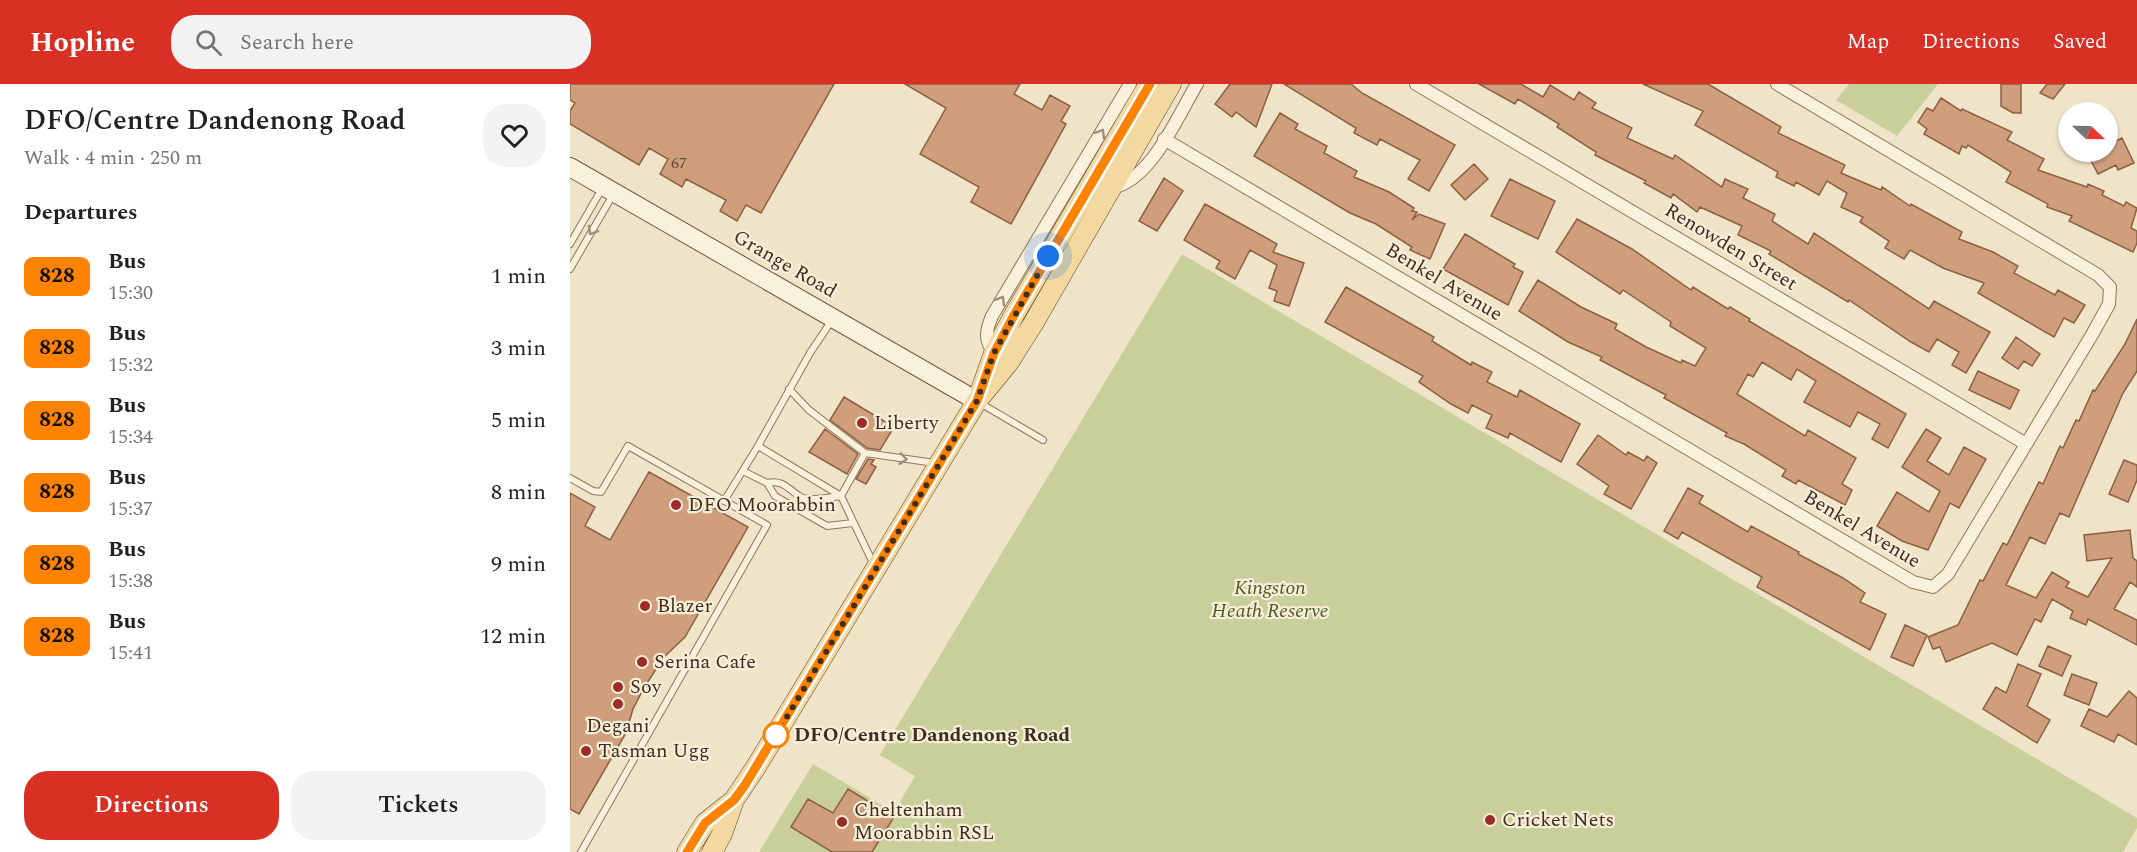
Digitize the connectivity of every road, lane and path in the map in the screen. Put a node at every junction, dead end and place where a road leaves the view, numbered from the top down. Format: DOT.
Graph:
graph roads {
  1 [pos="1197,84"];
  2 [pos="1416,84"];
  3 [pos="1777,84"];
  4 [pos="1151,86"];
  5 [pos="1164,139"];
  6 [pos="570,167"];
  7 [pos="1109,188"];
  8 [pos="609,190"];
  9 [pos="570,244"];
  10 [pos="570,269"];
  11 [pos="833,318"];
  12 [pos="789,388"];
  13 [pos="977,401"];
  14 [pos="1043,440"];
  15 [pos="2026,444"];
  16 [pos="758,446"];
  17 [pos="866,453"];
  18 [pos="940,464"];
  19 [pos="743,471"];
  20 [pos="570,478"];
  21 [pos="767,483"];
  22 [pos="841,496"];
  23 [pos="724,501"];
  24 [pos="854,523"];
  25 [pos="876,569"];
  26 [pos="734,800"];
  27 [pos="581,852"];
  28 [pos="687,852"];
  29 [pos="712,852"];
  1 -- 5 [label="street"];
  2 -- 15 [label="street, Renowden Street"];
  3 -- 15 [label="street, Benkel Avenue"];
  4 -- 7 [label="main road"];
  13 -- 4 [label="main road, one-way"];
  5 -- 7 [label="street"];
  5 -- 15 [label="street, Benkel Avenue"];
  6 -- 8 [label="main road, Grange Road"];
  7 -- 13 [label="main road"];
  8 -- 9 [label="lane"];
  8 -- 10 [label="lane, one-way"];
  8 -- 11 [label="main road, Grange Road"];
  11 -- 12 [label="lane"];
  11 -- 13 [label="main road, Grange Road"];
  12 -- 16 [label="lane"];
  12 -- 17 [label="lane"];
  13 -- 14 [label="lane"];
  13 -- 18 [label="main road"];
  16 -- 19 [label="lane"];
  16 -- 22 [label="lane"];
  17 -- 18 [label="lane, one-way"];
  17 -- 22 [label="lane"];
  18 -- 25 [label="main road"];
  19 -- 21 [label="lane"];
  19 -- 23 [label="lane"];
  20 -- 23 [label="lane"];
  21 -- 22 [label="lane"];
  21 -- 24 [label="lane"];
  22 -- 24 [label="lane"];
  23 -- 27 [label="lane"];
  24 -- 25 [label="lane"];
  25 -- 26 [label="main road"];
  26 -- 28 [label="main road"];
  26 -- 29 [label="main road"];
}
